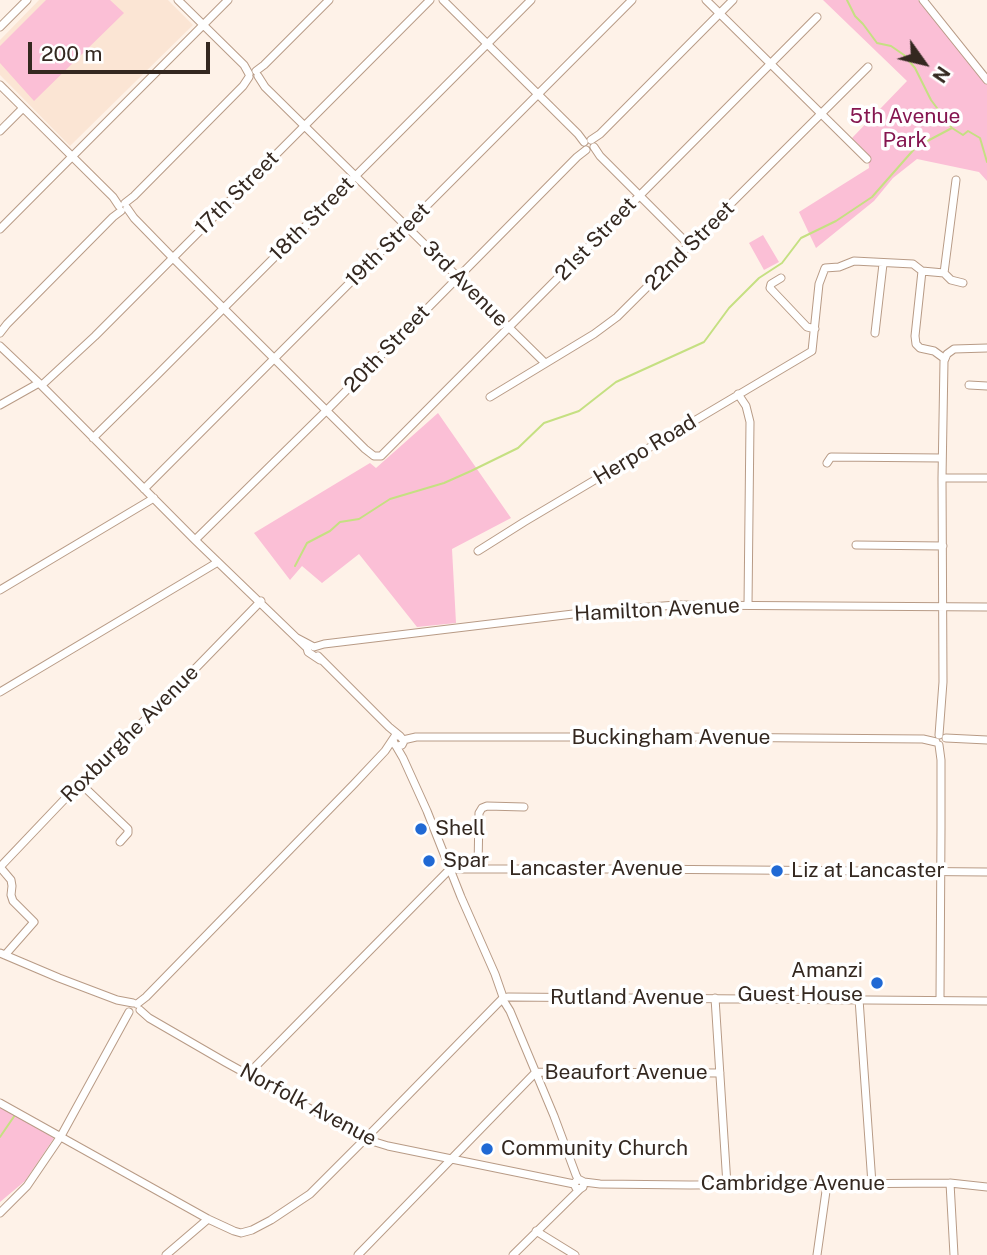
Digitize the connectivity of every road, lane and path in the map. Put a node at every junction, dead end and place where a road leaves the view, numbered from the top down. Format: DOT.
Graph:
graph roads {
  1 [pos="27,0"];
  2 [pos="178,0"];
  3 [pos="228,0"];
  4 [pos="329,0"];
  5 [pos="430,0"];
  6 [pos="443,0"];
  7 [pos="531,0"];
  8 [pos="632,0"];
  9 [pos="706,0"];
  10 [pos="733,0"];
  11 [pos="923,0"];
  12 [pos="719,13"];
  13 [pos="817,17"];
  14 [pos="204,25"];
  15 [pos="0,27"];
  16 [pos="487,44"];
  17 [pos="771,63"];
  18 [pos="867,67"];
  19 [pos="254,75"];
  20 [pos="987,80"];
  21 [pos="0,85"];
  22 [pos="538,95"];
  23 [pos="23,108"];
  24 [pos="821,114"];
  25 [pos="305,126"];
  26 [pos="0,131"];
  27 [pos="589,145"];
  28 [pos="72,156"];
  29 [pos="867,159"];
  30 [pos="355,176"];
  31 [pos="956,180"];
  32 [pos="639,195"];
  33 [pos="123,207"];
  34 [pos="406,226"];
  35 [pos="0,229"];
  36 [pos="690,246"];
  37 [pos="172,257"];
  38 [pos="883,264"];
  39 [pos="922,271"];
  40 [pos="944,274"];
  41 [pos="457,277"];
  42 [pos="781,278"];
  43 [pos="963,283"];
  44 [pos="224,307"];
  45 [pos="508,327"];
  46 [pos="815,329"];
  47 [pos="0,331"];
  48 [pos="875,333"];
  49 [pos="1,346"];
  50 [pos="987,348"];
  51 [pos="946,357"];
  52 [pos="276,359"];
  53 [pos="545,363"];
  54 [pos="41,384"];
  55 [pos="969,385"];
  56 [pos="987,386"];
  57 [pos="738,394"];
  58 [pos="490,397"];
  59 [pos="0,405"];
  60 [pos="327,410"];
  61 [pos="93,438"];
  62 [pos="942,458"];
  63 [pos="827,463"];
  64 [pos="942,478"];
  65 [pos="987,478"];
  66 [pos="144,489"];
  67 [pos="154,498"];
  68 [pos="195,540"];
  69 [pos="856,545"];
  70 [pos="943,546"];
  71 [pos="478,551"];
  72 [pos="218,562"];
  73 [pos="0,590"];
  74 [pos="261,601"];
  75 [pos="748,605"];
  76 [pos="943,606"];
  77 [pos="987,607"];
  78 [pos="312,649"];
  79 [pos="0,692"];
  80 [pos="941,740"];
  81 [pos="987,740"];
  82 [pos="398,741"];
  83 [pos="80,783"];
  84 [pos="524,807"];
  85 [pos="120,842"];
  86 [pos="0,867"];
  87 [pos="478,868"];
  88 [pos="450,869"];
  89 [pos="941,872"];
  90 [pos="987,872"];
  91 [pos="2,954"];
  92 [pos="715,998"];
  93 [pos="859,999"];
  94 [pos="940,999"];
  95 [pos="506,1000"];
  96 [pos="987,1000"];
  97 [pos="134,1009"];
  98 [pos="536,1072"];
  99 [pos="720,1073"];
  100 [pos="248,1074"];
  101 [pos="0,1103"];
  102 [pos="61,1136"];
  103 [pos="365,1139"];
  104 [pos="451,1158"];
  105 [pos="579,1183"];
  106 [pos="950,1183"];
  107 [pos="827,1184"];
  108 [pos="872,1184"];
  109 [pos="726,1185"];
  110 [pos="987,1187"];
  111 [pos="0,1213"];
  112 [pos="208,1219"];
  113 [pos="536,1231"];
  114 [pos="166,1255"];
  115 [pos="358,1255"];
  116 [pos="513,1255"];
  117 [pos="575,1255"];
  118 [pos="817,1255"];
  119 [pos="954,1255"];
  1 -- 15 [label="street"];
  2 -- 14 [label="street, 3rd Avenue"];
  3 -- 14 [label="street"];
  4 -- 19 [label="street"];
  5 -- 25 [label="street, 17th Street"];
  6 -- 16 [label="street"];
  7 -- 16 [label="street, 18th Street"];
  8 -- 22 [label="street, 19th Street"];
  9 -- 12 [label="street"];
  10 -- 12 [label="street, 20th Street"];
  11 -- 20 [label="street"];
  12 -- 17 [label="street"];
  12 -- 27 [label="street, 20th Street"];
  13 -- 17 [label="street, 21st Street"];
  14 -- 19 [label="street, 3rd Avenue"];
  14 -- 28 [label="street"];
  16 -- 22 [label="street"];
  16 -- 30 [label="street, 18th Street"];
  17 -- 24 [label="street"];
  17 -- 32 [label="street, 21st Street"];
  18 -- 24 [label="street, 22nd Street"];
  19 -- 25 [label="street, 3rd Avenue"];
  19 -- 33 [label="street"];
  21 -- 23 [label="street"];
  22 -- 27 [label="street"];
  22 -- 34 [label="street, 19th Street"];
  23 -- 26 [label="street"];
  23 -- 28 [label="street"];
  24 -- 29 [label="street"];
  24 -- 36 [label="street, 22nd Street"];
  25 -- 30 [label="street, 3rd Avenue"];
  25 -- 37 [label="street, 17th Street"];
  27 -- 32 [label="street"];
  27 -- 41 [label="street, 20th Street"];
  28 -- 33 [label="street"];
  28 -- 35 [label="street"];
  30 -- 34 [label="street, 3rd Avenue"];
  30 -- 44 [label="street, 18th Street"];
  31 -- 40 [label="street"];
  32 -- 36 [label="street"];
  32 -- 45 [label="street, 21st Street"];
  33 -- 37 [label="street"];
  33 -- 47 [label="street"];
  34 -- 41 [label="street, 3rd Avenue"];
  34 -- 52 [label="street, 19th Street"];
  36 -- 53 [label="street, 22nd Street"];
  37 -- 44 [label="street"];
  37 -- 54 [label="street, 17th Street"];
  38 -- 39 [label="street"];
  38 -- 46 [label="street"];
  38 -- 48 [label="street"];
  39 -- 40 [label="street"];
  39 -- 51 [label="street"];
  40 -- 43 [label="street"];
  41 -- 45 [label="street, 3rd Avenue"];
  41 -- 60 [label="street, 20th Street"];
  42 -- 46 [label="street"];
  44 -- 52 [label="street"];
  44 -- 61 [label="street, 18th Street"];
  45 -- 53 [label="street, 3rd Avenue"];
  45 -- 60 [label="street, 21st Street"];
  46 -- 57 [label="street, Herpo Road"];
  49 -- 54 [label="street"];
  50 -- 51 [label="street"];
  51 -- 62 [label="street"];
  52 -- 60 [label="street"];
  52 -- 66 [label="street, 19th Street"];
  53 -- 58 [label="street, 22nd Street"];
  54 -- 59 [label="street, 17th Street"];
  54 -- 61 [label="street"];
  55 -- 56 [label="street"];
  57 -- 71 [label="street, Herpo Road"];
  57 -- 75 [label="street"];
  60 -- 68 [label="street, 20th Street"];
  61 -- 66 [label="street"];
  62 -- 63 [label="street"];
  62 -- 64 [label="street"];
  64 -- 65 [label="street"];
  64 -- 70 [label="street"];
  66 -- 67 [label="street"];
  67 -- 68 [label="street"];
  67 -- 73 [label="street"];
  68 -- 72 [label="street"];
  69 -- 70 [label="street"];
  70 -- 76 [label="street"];
  72 -- 74 [label="street"];
  72 -- 79 [label="street"];
  74 -- 78 [label="street"];
  74 -- 83 [label="street, Roxburghe Avenue"];
  75 -- 76 [label="street, Hamilton Avenue"];
  75 -- 78 [label="street, Hamilton Avenue"];
  76 -- 77 [label="street, Hamilton Avenue"];
  76 -- 80 [label="street"];
  78 -- 82 [label="street"];
  80 -- 81 [label="street, Buckingham Avenue"];
  80 -- 82 [label="street, Buckingham Avenue"];
  80 -- 89 [label="street"];
  82 -- 88 [label="street"];
  82 -- 97 [label="street"];
  83 -- 85 [label="street"];
  83 -- 86 [label="street, Roxburghe Avenue"];
  84 -- 87 [label="street"];
  86 -- 91 [label="street"];
  87 -- 88 [label="street, Lancaster Avenue"];
  87 -- 89 [label="street, Lancaster Avenue"];
  88 -- 95 [label="street"];
  88 -- 100 [label="street"];
  89 -- 90 [label="street, Lancaster Avenue"];
  89 -- 94 [label="street"];
  91 -- 97 [label="street"];
  92 -- 93 [label="street, Rutland Avenue"];
  92 -- 95 [label="street, Rutland Avenue"];
  92 -- 99 [label="street"];
  93 -- 94 [label="street, Rutland Avenue"];
  93 -- 108 [label="street"];
  94 -- 96 [label="street, Rutland Avenue"];
  95 -- 98 [label="street"];
  95 -- 103 [label="street"];
  97 -- 100 [label="street, Norfolk Avenue"];
  97 -- 102 [label="street"];
  98 -- 99 [label="street, Beaufort Avenue"];
  98 -- 104 [label="street, Beaufort Avenue"];
  98 -- 105 [label="street"];
  99 -- 109 [label="street"];
  100 -- 103 [label="street, Norfolk Avenue"];
  101 -- 102 [label="street"];
  102 -- 111 [label="street"];
  102 -- 112 [label="street"];
  103 -- 104 [label="street, Norfolk Avenue"];
  103 -- 112 [label="street"];
  104 -- 105 [label="street, Norfolk Avenue"];
  104 -- 115 [label="street, Beaufort Avenue"];
  105 -- 109 [label="street, Cambridge Avenue"];
  105 -- 113 [label="street"];
  106 -- 108 [label="street, Cambridge Avenue"];
  106 -- 110 [label="street, Cambridge Avenue"];
  106 -- 119 [label="street"];
  107 -- 108 [label="street, Cambridge Avenue"];
  107 -- 109 [label="street, Cambridge Avenue"];
  107 -- 118 [label="street"];
  112 -- 114 [label="street"];
  113 -- 116 [label="street"];
  113 -- 117 [label="street"];
}
